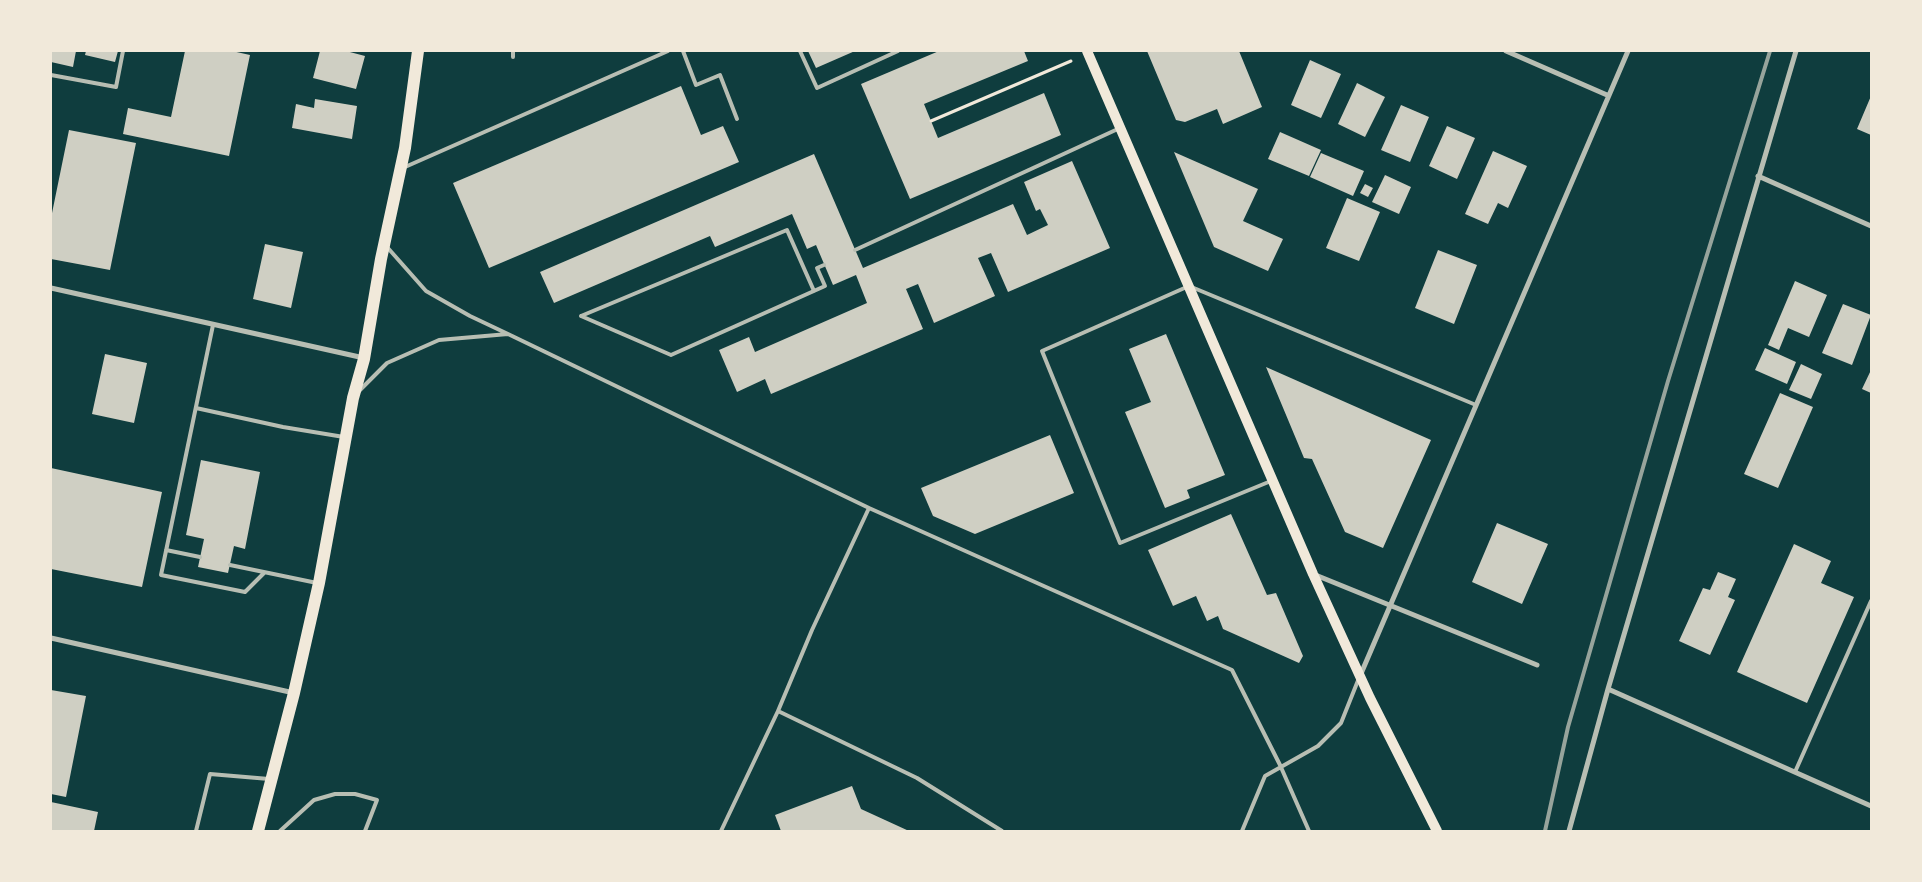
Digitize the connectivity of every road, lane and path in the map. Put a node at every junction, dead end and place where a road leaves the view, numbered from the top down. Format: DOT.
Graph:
graph roads {
  1 [pos="123,51"];
  2 [pos="418,51"];
  3 [pos="513,51"];
  4 [pos="668,51"];
  5 [pos="683,51"];
  6 [pos="800,51"];
  7 [pos="898,51"];
  8 [pos="1506,51"];
  9 [pos="1628,51"];
  10 [pos="1796,51"];
  11 [pos="1087,52"];
  12 [pos="513,56"];
  13 [pos="51,75"];
  14 [pos="1607,95"];
  15 [pos="737,119"];
  16 [pos="931,121"];
  17 [pos="1120,128"];
  18 [pos="400,169"];
  19 [pos="1758,176"];
  20 [pos="1871,226"];
  21 [pos="384,244"];
  22 [pos="855,250"];
  23 [pos="824,265"];
  24 [pos="1189,286"];
  25 [pos="51,288"];
  26 [pos="814,291"];
  27 [pos="213,324"];
  28 [pos="508,334"];
  29 [pos="364,358"];
  30 [pos="353,398"];
  31 [pos="1476,405"];
  32 [pos="196,408"];
  33 [pos="346,437"];
  34 [pos="1273,480"];
  35 [pos="869,508"];
  36 [pos="166,550"];
  37 [pos="200,557"];
  38 [pos="230,565"];
  39 [pos="264,573"];
  40 [pos="1313,574"];
  41 [pos="319,583"];
  42 [pos="1871,601"];
  43 [pos="1391,604"];
  44 [pos="51,638"];
  45 [pos="1537,665"];
  46 [pos="1360,676"];
  47 [pos="1608,689"];
  48 [pos="294,693"];
  49 [pos="778,711"];
  50 [pos="1280,765"];
  51 [pos="1795,772"];
  52 [pos="273,779"];
  53 [pos="1871,806"];
  54 [pos="196,831"];
  55 [pos="258,831"];
  56 [pos="280,831"];
  57 [pos="365,831"];
  58 [pos="721,831"];
  59 [pos="1002,831"];
  60 [pos="1242,831"];
  61 [pos="1308,831"];
  62 [pos="1437,831"];
  63 [pos="1569,831"];
  1 -- 13 [label="lane"];
  2 -- 18 [label="main road"];
  3 -- 12 [label="lane"];
  4 -- 18 [label="lane"];
  5 -- 15 [label="lane"];
  6 -- 7 [label="lane"];
  8 -- 14 [label="street"];
  9 -- 14 [label="street"];
  10 -- 19 [label="street"];
  11 -- 16 [label="path"];
  11 -- 17 [label="main road"];
  14 -- 31 [label="street"];
  17 -- 22 [label="lane"];
  17 -- 24 [label="main road"];
  18 -- 21 [label="main road"];
  19 -- 20 [label="street"];
  19 -- 47 [label="street"];
  21 -- 28 [label="lane"];
  21 -- 29 [label="main road"];
  23 -- 26 [label="lane"];
  24 -- 31 [label="lane"];
  24 -- 34 [label="main road"];
  24 -- 34 [label="lane"];
  25 -- 27 [label="street"];
  26 -- 26 [label="lane"];
  27 -- 29 [label="street"];
  27 -- 32 [label="lane"];
  28 -- 30 [label="lane"];
  28 -- 35 [label="lane"];
  29 -- 30 [label="main road"];
  30 -- 33 [label="main road"];
  31 -- 43 [label="street"];
  32 -- 33 [label="lane"];
  32 -- 36 [label="lane"];
  33 -- 41 [label="main road"];
  34 -- 40 [label="main road"];
  35 -- 49 [label="lane"];
  35 -- 50 [label="lane"];
  36 -- 37 [label="lane"];
  36 -- 39 [label="lane"];
  38 -- 39 [label="lane"];
  39 -- 41 [label="lane"];
  40 -- 43 [label="street"];
  40 -- 46 [label="main road"];
  41 -- 48 [label="main road"];
  42 -- 51 [label="lane"];
  43 -- 45 [label="street"];
  43 -- 46 [label="street"];
  44 -- 48 [label="street"];
  46 -- 50 [label="lane"];
  46 -- 62 [label="main road"];
  47 -- 51 [label="street"];
  47 -- 63 [label="street"];
  48 -- 52 [label="main road"];
  49 -- 58 [label="lane"];
  49 -- 59 [label="lane"];
  50 -- 60 [label="lane"];
  50 -- 61 [label="lane"];
  51 -- 53 [label="street"];
  52 -- 54 [label="lane"];
  52 -- 55 [label="main road"];
  56 -- 57 [label="lane"];
}
